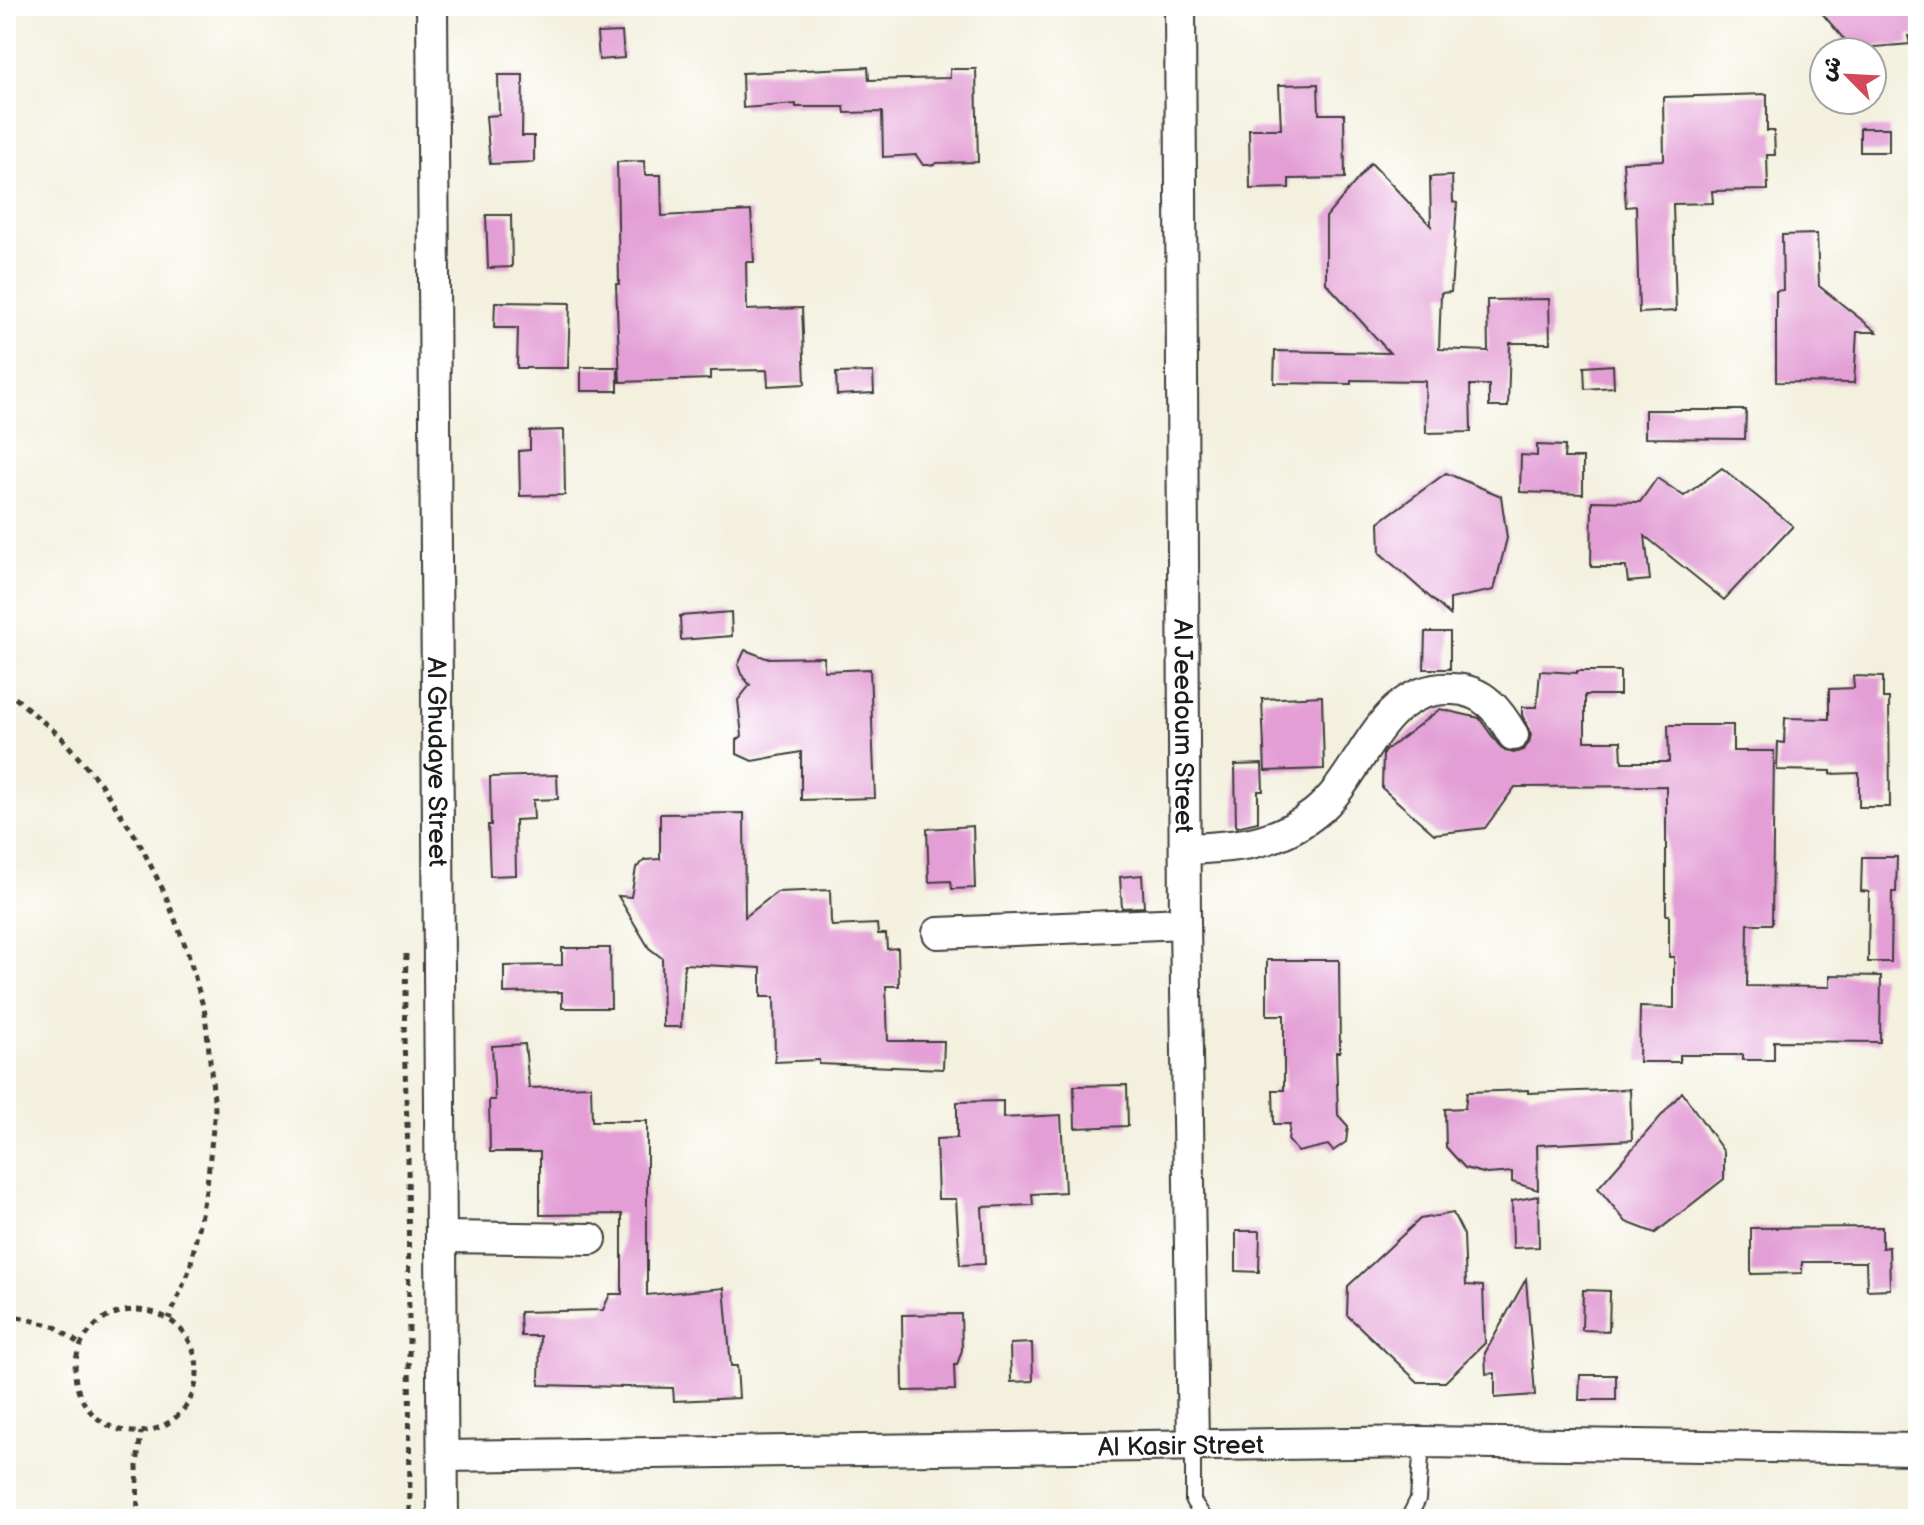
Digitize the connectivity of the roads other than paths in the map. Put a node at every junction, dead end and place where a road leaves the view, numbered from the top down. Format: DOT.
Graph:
graph roads {
  1 [pos="432,6"];
  2 [pos="1180,6"];
  3 [pos="1513,735"];
  4 [pos="1186,849"];
  5 [pos="1185,923"];
  6 [pos="938,933"];
  7 [pos="442,1237"];
  8 [pos="591,1239"];
  9 [pos="1422,1442"];
  10 [pos="1193,1445"];
  11 [pos="1918,1449"];
  12 [pos="443,1456"];
  13 [pos="443,1519"];
  14 [pos="1205,1519"];
  15 [pos="1408,1519"];
  1 -- 7 [label="street, Al Ghudaye Street"];
  2 -- 4 [label="street, Al Jeedoum Street"];
  3 -- 4 [label="street"];
  4 -- 5 [label="street, Al Jeedoum Street"];
  5 -- 6 [label="street"];
  5 -- 10 [label="street, Al Jeedoum Street"];
  7 -- 8 [label="street"];
  7 -- 12 [label="street, Al Ghudaye Street"];
  9 -- 10 [label="street, Al Kasir Street"];
  9 -- 11 [label="street, Al Kasir Street"];
  9 -- 15 [label="lane"];
  10 -- 12 [label="street, Al Kasir Street"];
  10 -- 14 [label="lane"];
  12 -- 13 [label="street, Al Ghudaye Street"];
}
